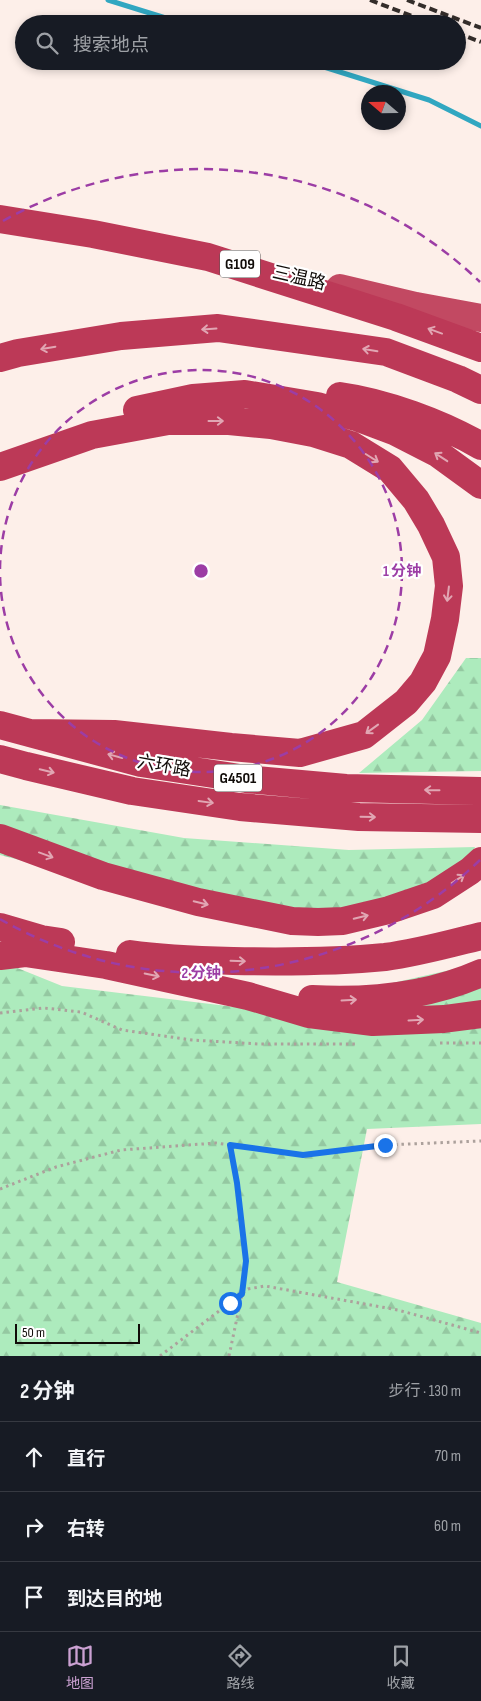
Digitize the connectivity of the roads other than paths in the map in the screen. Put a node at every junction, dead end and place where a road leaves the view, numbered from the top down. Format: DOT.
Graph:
graph roads {
  1 [pos="0,208"];
  2 [pos="0,219"];
  3 [pos="481,318"];
  4 [pos="481,348"];
  5 [pos="0,358"];
  6 [pos="481,390"];
  7 [pos="245,394"];
  8 [pos="164,413"];
  9 [pos="481,446"];
  10 [pos="0,452"];
  11 [pos="0,467"];
  12 [pos="481,485"];
  13 [pos="0,725"];
  14 [pos="30,733"];
  15 [pos="0,759"];
  16 [pos="481,790"];
  17 [pos="481,819"];
  18 [pos="0,838"];
  19 [pos="481,861"];
  20 [pos="0,927"];
  21 [pos="481,936"];
  22 [pos="0,956"];
  23 [pos="481,973"];
  24 [pos="248,996"];
  25 [pos="481,1014"];
  1 -- 3 [label="highway, 三温路 / G109"];
  4 -- 2 [label="highway, one-way"];
  6 -- 5 [label="highway, one-way"];
  7 -- 8 [label="highway"];
  7 -- 9 [label="highway"];
  12 -- 7 [label="highway, one-way"];
  8 -- 10 [label="highway"];
  8 -- 11 [label="highway"];
  8 -- 14 [label="highway, one-way"];
  13 -- 14 [label="highway, 六环路 / G4501"];
  16 -- 14 [label="highway, 六环路 / G4501, one-way"];
  15 -- 17 [label="highway, 六环路 / G4501, one-way"];
  18 -- 19 [label="highway, one-way"];
  20 -- 21 [label="highway, one-way"];
  22 -- 24 [label="highway, one-way"];
  24 -- 23 [label="highway, one-way"];
  24 -- 25 [label="highway, one-way"];
}
